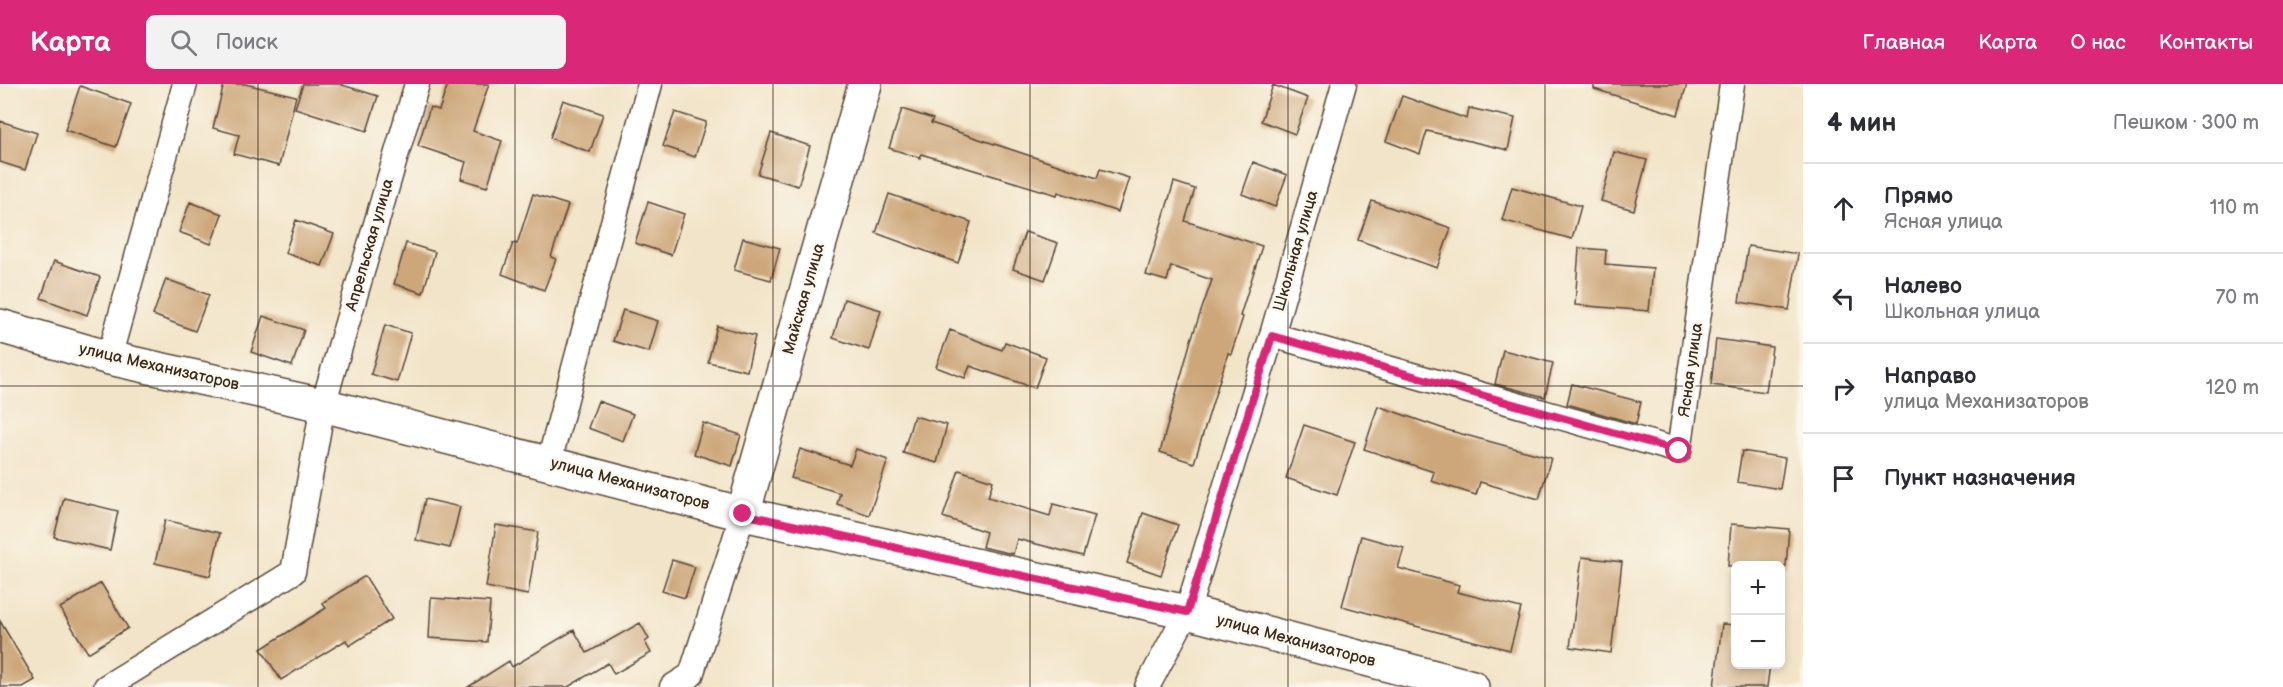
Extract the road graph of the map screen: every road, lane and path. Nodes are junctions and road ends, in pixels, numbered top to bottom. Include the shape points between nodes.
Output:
1 (185, 84) edge
2 (417, 84) edge
3 (650, 84) edge
4 (865, 84) edge
5 (1344, 84) edge
6 (1732, 84) edge
7 (0, 326) edge
8 (1272, 336) junction
9 (109, 358) junction
10 (323, 405) junction
11 (549, 462) junction
12 (743, 514) junction
13 (1187, 612) junction
14 (106, 687) edge
15 (672, 687) edge
16 (1146, 687) edge
17 (1472, 687) edge

1 - 9 street
2 - 10 street, Апрельская улица
3 - 11 street
4 - 12 street, Майская улица
5 - 8 street, Школьная улица
6 - 8 street, Ясная улица via 1679,451
7 - 9 street, улица Механизаторов
8 - 13 street, Школьная улица
9 - 10 street, улица Механизаторов
10 - 11 street, улица Механизаторов
10 - 14 street, Апрельская улица via 293,572
11 - 12 street, улица Механизаторов
12 - 13 street, улица Механизаторов
12 - 15 street via 691,675
13 - 16 street, Школьная улица
13 - 17 street, улица Механизаторов

